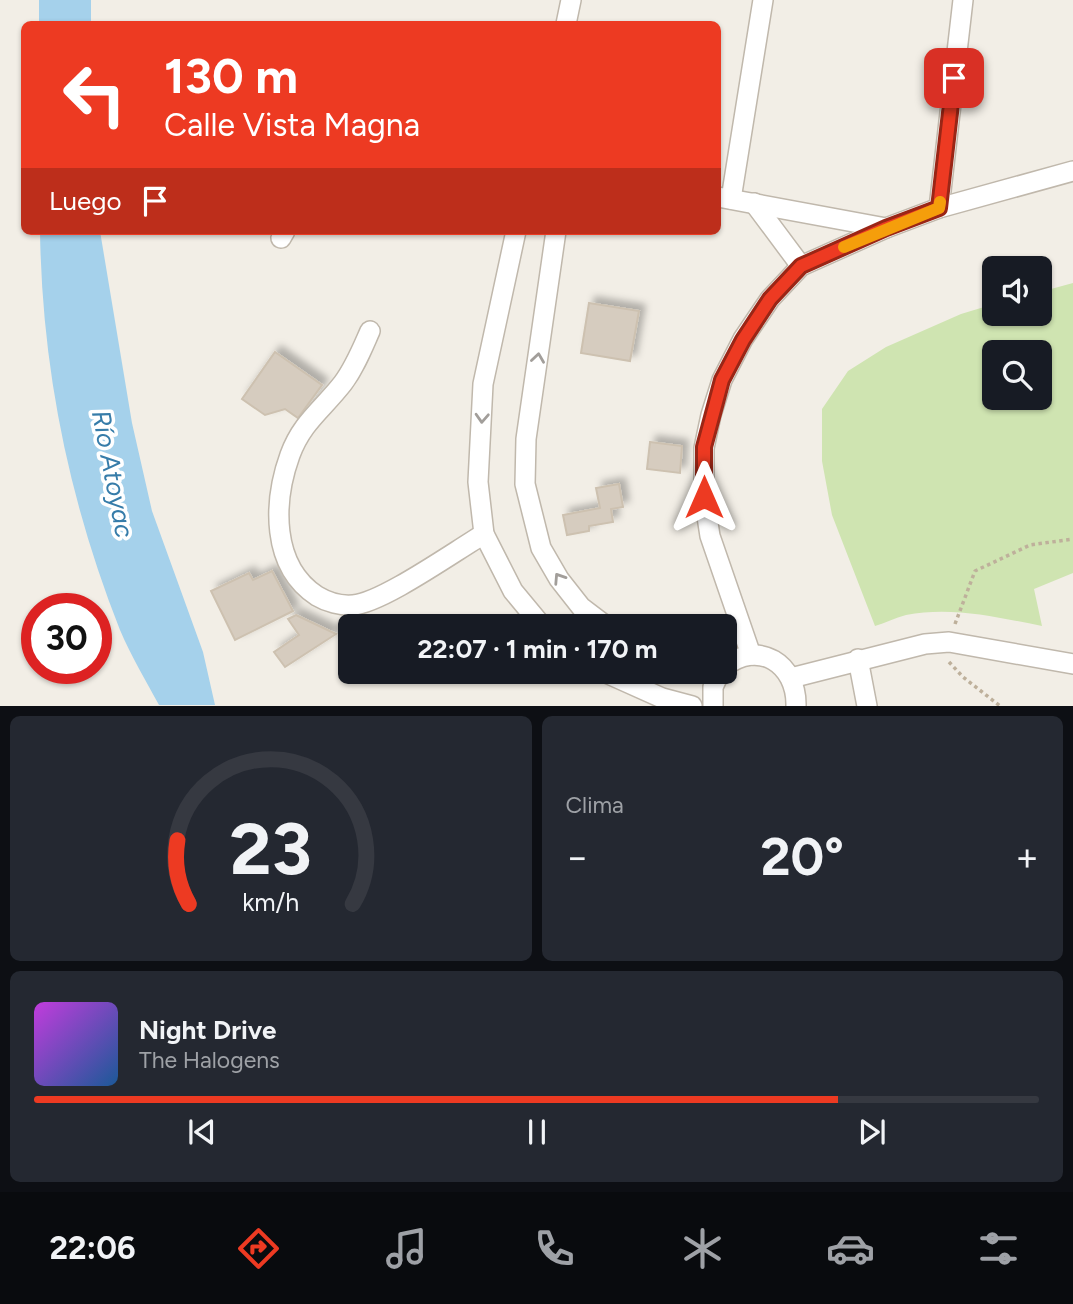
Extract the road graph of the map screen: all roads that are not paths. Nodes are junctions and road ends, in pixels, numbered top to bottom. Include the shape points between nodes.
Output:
1 (571, 0) edge
2 (763, 0) edge
3 (963, 0) edge
4 (567, 21) edge
5 (1073, 171) edge
6 (724, 198) edge
7 (754, 204) junction
8 (939, 208) junction
9 (886, 228) junction
10 (515, 235) edge
11 (555, 235) edge
12 (801, 266) junction
13 (370, 331) dead end
14 (484, 534) junction
15 (532, 614) edge
16 (590, 614) edge
17 (751, 655) junction
18 (737, 659) edge
19 (858, 659) junction
20 (1073, 664) edge
21 (791, 678) junction
22 (631, 684) edge
23 (714, 684) edge
24 (691, 705) edge
25 (713, 705) edge
26 (796, 705) edge
27 (867, 705) edge

1 - 4 street
2 - 6 street
3 - 8 street
5 - 8 street
6 - 7 street
7 - 9 street
7 - 12 street
8 - 9 street
9 - 12 street
10 -> 14 street via 483,384 478,482
16 -> 11 street via 558,579 541,548 524,484 526,439
12 - 17 street via 770,299 743,340 722,380 704,447 710,536
13 - 14 street via 342,385 303,428 290,454 279,505 284,554 293,574 326,601 352,605 374,600
14 - 15 street via 513,591
17 - 18 street
17 - 21 street via 775,661
19 - 20 street via 949,642
19 - 21 street
19 - 27 street
21 - 26 street
22 - 24 street
23 - 25 street

